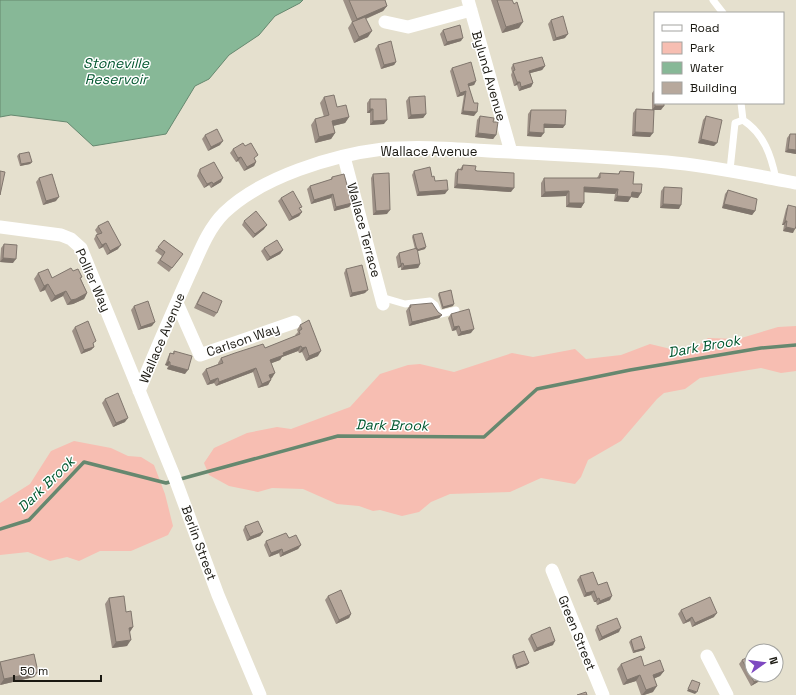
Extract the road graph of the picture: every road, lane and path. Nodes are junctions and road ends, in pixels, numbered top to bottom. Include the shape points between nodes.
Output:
1 (713, 0) edge
2 (469, 5) edge
3 (722, 12) edge
4 (385, 22) dead end
5 (741, 104) edge
6 (743, 120) junction
7 (511, 152) junction
8 (344, 157) junction
9 (730, 170) junction
10 (776, 179) junction
11 (796, 183) edge
12 (0, 227) edge
13 (382, 300) joint
14 (176, 303) junction
15 (456, 310) dead end
16 (295, 322) dead end
17 (140, 391) junction
18 (552, 570) dead end
19 (707, 656) dead end
20 (260, 695) edge
21 (603, 695) edge
22 (727, 695) edge

1 - 3 lane
2 - 4 street via 408,27
2 - 7 street, Bylund Avenue
5 - 6 lane
6 - 9 lane via 735,123
6 - 10 lane via 755,128 770,154
7 - 8 street, Wallace Avenue via 409,148
7 - 9 street, Wallace Avenue via 668,162
8 - 13 street, Wallace Terrace
8 - 14 street, Wallace Avenue via 280,178 243,199 224,214 208,236
9 - 10 street, Wallace Avenue
10 - 11 street, Wallace Avenue
12 - 17 street, Pollier Way via 61,235 78,245
13 - 15 lane via 405,304 430,301 442,314
14 - 16 street, Carlson Way via 200,355
14 - 17 street, Wallace Avenue
17 - 20 street, Berlin Street via 218,595
18 - 21 street, Green Street
19 - 22 street

